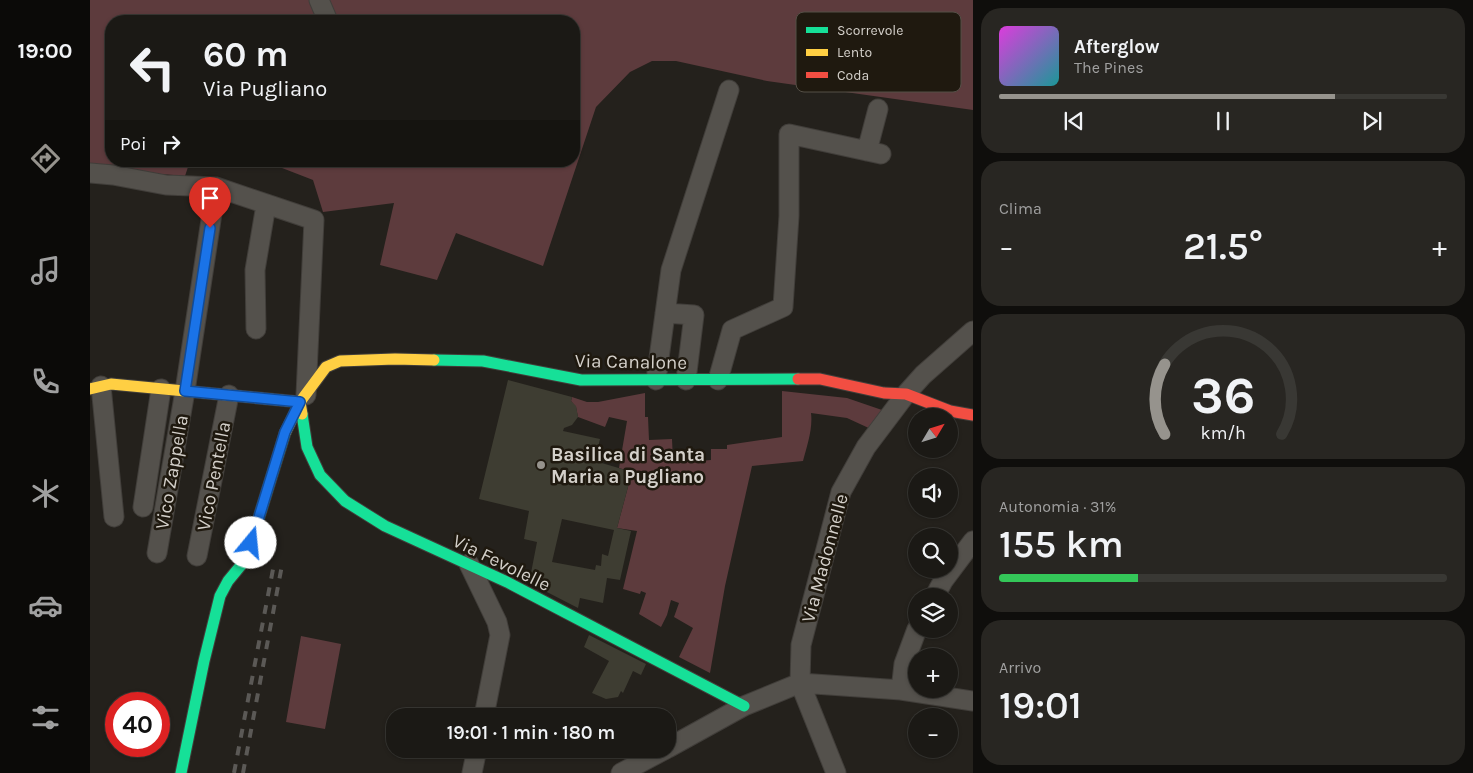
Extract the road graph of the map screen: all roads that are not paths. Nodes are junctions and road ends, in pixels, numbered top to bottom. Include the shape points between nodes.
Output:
1 (319, 0) edge
2 (325, 15) edge
3 (729, 90) dead end
4 (878, 109) dead end
5 (90, 173) edge
6 (216, 187) junction
7 (266, 204) junction
8 (666, 313) junction
9 (256, 329) dead end
10 (973, 331) edge
11 (656, 380) junction
12 (686, 380) junction
13 (718, 380) junction
14 (96, 387) edge
15 (161, 389) junction
16 (185, 391) junction
17 (906, 394) junction
18 (230, 395) junction
19 (303, 399) junction
20 (973, 415) edge
21 (143, 507) dead end
22 (114, 517) dead end
23 (973, 541) edge
24 (157, 553) dead end
25 (197, 556) dead end
26 (469, 564) junction
27 (939, 588) edge
28 (914, 638) edge
29 (800, 683) junction
30 (900, 690) junction
31 (973, 701) edge
32 (744, 706) junction
33 (486, 708) edge
34 (676, 743) edge
35 (475, 758) edge
36 (649, 758) edge
37 (181, 773) edge
38 (472, 773) edge
39 (621, 773) edge
40 (836, 773) edge

1 - 2 street
3 - 8 street via 671,270
4 - 13 street via 874,152 789,134 789,216 783,307 732,330
5 - 6 street via 166,186
6 - 7 street
6 - 16 street, Vico Zappella
7 - 9 street via 256,270
7 - 19 street via 314,220
8 - 11 street
8 - 12 street via 694,315
10 - 17 street, Via Madonnelle
11 - 12 street, Via Canalone
11 - 19 street, Via Canalone via 581,380 483,361 340,361 326,367
12 - 13 street, Via Canalone
13 - 17 street, Via Canalone via 820,379 884,393
14 - 15 street via 111,384
14 - 22 street
15 - 16 street
15 - 21 street
16 - 18 street
16 - 24 street, Vico Zappella
17 - 20 street, Via Canalone via 950,411
17 - 29 street, Via Madonnelle via 866,447 841,492 801,645
18 - 19 street
18 - 25 street, Vico Pentella
19 - 26 street, Via Fevolelle via 307,447 320,475 346,502 385,526
19 - 37 street via 285,432 251,543 242,564 220,596
23 - 27 street
26 - 32 street, Via Fevolelle
26 - 33 street via 498,622 500,635
28 - 30 street via 904,664
29 - 30 street
29 - 32 street
29 - 40 street
30 - 31 street
32 - 34 street
35 - 38 street
36 - 39 street

